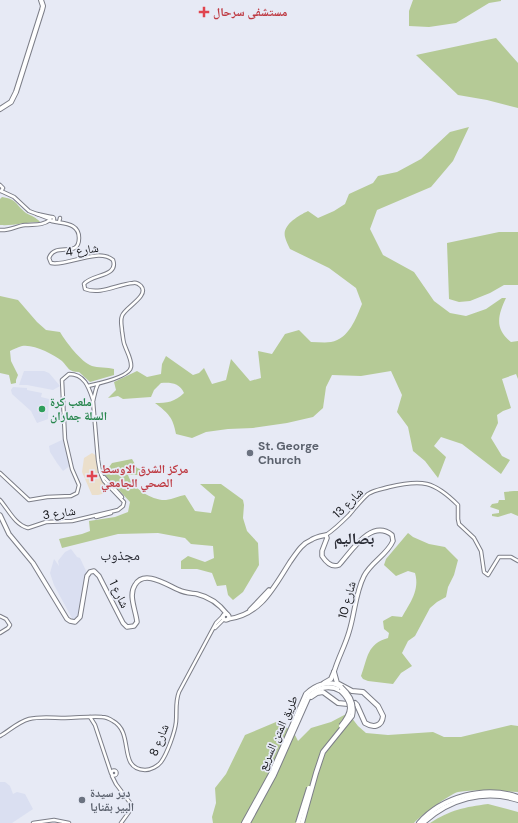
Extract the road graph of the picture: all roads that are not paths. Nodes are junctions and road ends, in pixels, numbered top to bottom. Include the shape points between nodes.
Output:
1 (41, 0) edge
2 (0, 109) edge
3 (0, 185) edge
4 (1, 192) edge
5 (51, 219) junction
6 (0, 230) edge
7 (98, 383) junction
8 (88, 386) junction
9 (93, 401) junction
10 (0, 473) edge
11 (0, 500) edge
12 (0, 516) edge
13 (326, 535) junction
14 (518, 561) edge
15 (0, 616) edge
16 (226, 616) junction
17 (0, 633) edge
18 (334, 672) junction
19 (324, 684) junction
20 (340, 687) junction
21 (306, 701) junction
22 (355, 703) dead end
23 (348, 704) dead end
24 (90, 717) junction
25 (96, 717) junction
26 (95, 725) junction
27 (0, 736) edge
28 (518, 796) edge
29 (518, 800) edge
30 (33, 823) edge
31 (69, 823) edge
32 (121, 823) edge
33 (244, 823) edge
34 (248, 823) edge
35 (298, 823) edge
36 (302, 823) edge
37 (419, 823) edge
38 (423, 823) edge

1 - 2 highway via 42,10 16,92 11,102
3 - 4 street via 3,188
4 - 5 street via 14,197 36,214
5 - 6 street via 41,225
5 - 7 street, شارع 4 via 73,226 79,235 78,246 53,252 49,256 51,263 84,257 106,256 113,260 113,269 87,280 84,284 85,289 103,290 134,283 143,288 141,296 121,318 124,344 131,363 130,370 125,375
7 - 8 street
7 - 9 street
8 - 9 street
8 - 10 street via 76,375 69,374 62,381 65,439 72,470 79,485 77,493 71,496 47,496 29,500
9 - 11 street, شارع 3 via 100,472 124,500 125,506 114,512 72,521 46,522 26,528
12 - 16 main road, شارع 1 via 9,534 33,563 70,621 75,622 80,618 87,576 92,571 99,576 122,623 127,627 136,623 132,591 137,582 150,578 184,592 208,598 218,604
13 - 14 street, شارع 13 via 339,526 373,491 404,484 430,484 458,505 459,524 472,535 481,551 486,574 489,574 499,557 511,557
13 - 16 main road via 311,540 300,548 276,584 250,610
13 - 18 main road, شارع 10 via 322,556 330,565 336,567 370,533 387,531 392,535 393,541 364,576 355,601 350,631
15 - 17 street via 10,625
16 - 25 street, شارع 8 via 217,622 179,692 174,730 161,762 154,768 146,770 134,766 128,756 126,739 121,727 108,718
18 - 19 highway via 331,679
18 - 20 highway
19 - 20 highway
19 - 33 highway, طريق المتن السريع via 315,686 306,694 271,774
20 - 21 highway, طريق المتن السريع via 321,688 313,692
20 - 22 highway via 363,692 378,706 383,716 380,724 374,726 364,723
20 - 35 highway, bridge via 347,698 350,712 320,751
20 - 36 highway, bridge via 351,700 354,710 323,752
21 - 23 highway via 323,692 338,702
21 - 34 highway, طريق المتن السريع via 274,775
24 - 25 street, شارع 8
24 - 26 street
24 - 27 street, شارع 8 via 29,719
25 - 26 street
26 - 32 street via 114,780 131,804
28 - 37 highway via 486,792 465,796 440,806
29 - 38 highway via 489,795 464,799 440,810
30 - 31 street via 54,820

